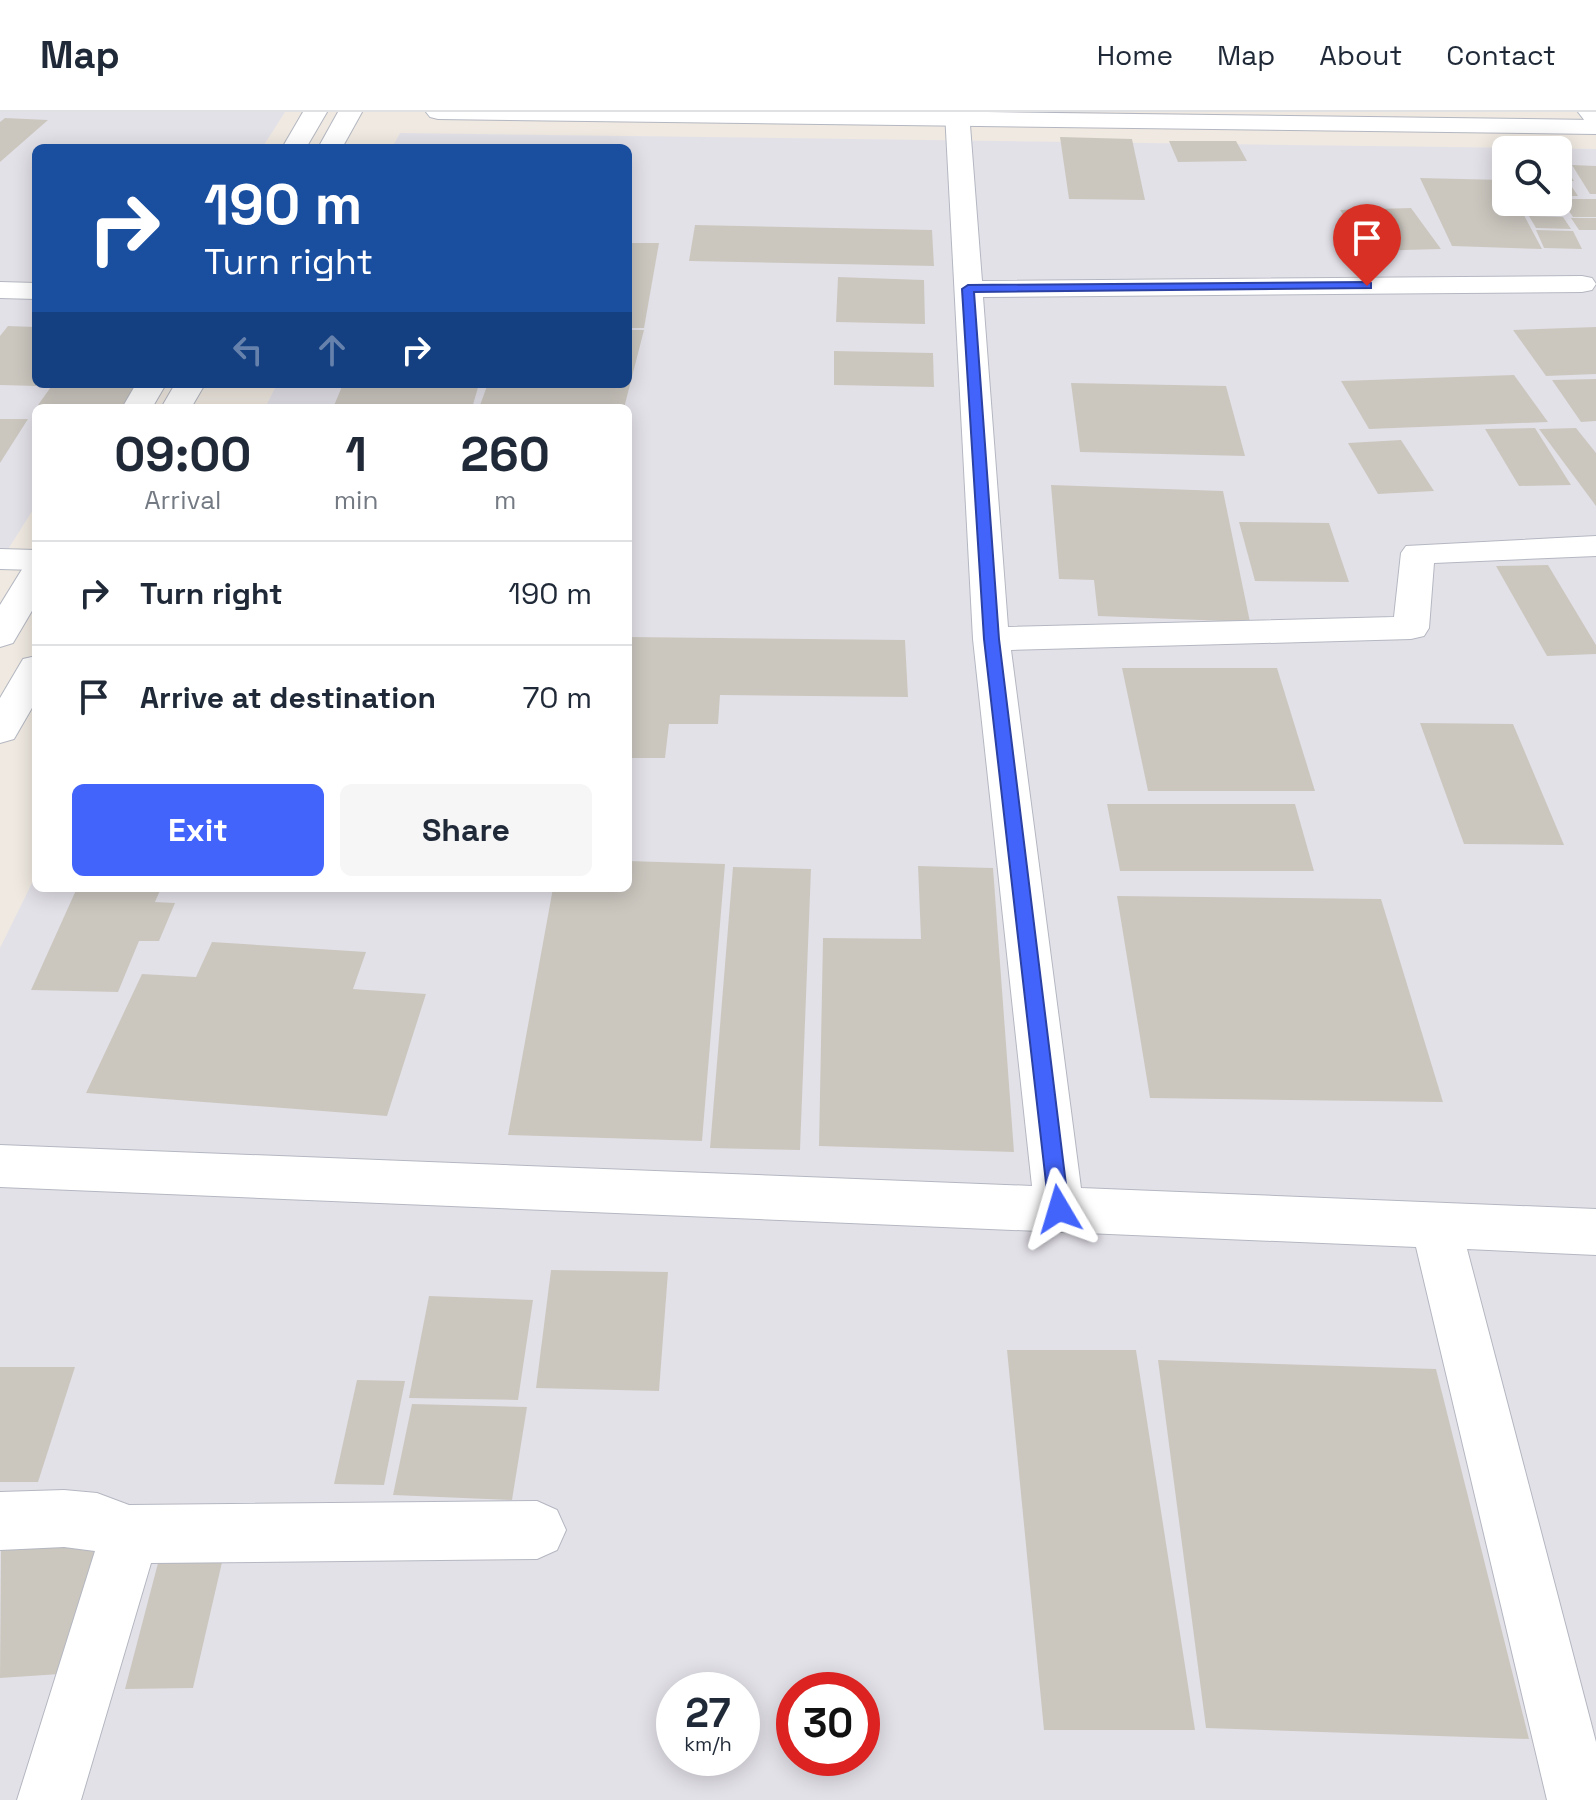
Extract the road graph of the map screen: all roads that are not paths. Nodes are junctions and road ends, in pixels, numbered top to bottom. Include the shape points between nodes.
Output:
1 (315, 112) edge
2 (327, 112) edge
3 (350, 112) edge
4 (438, 112) edge
5 (1590, 112) edge
6 (957, 115) edge
7 (1596, 120) edge
8 (1596, 127) edge
9 (296, 144) edge
10 (332, 144) edge
11 (1582, 284) dead end
12 (968, 289) junction
13 (0, 290) edge
14 (32, 291) edge
15 (1596, 546) edge
16 (0, 559) edge
17 (32, 560) edge
18 (32, 581) edge
19 (0, 635) edge
20 (991, 639) junction
21 (32, 675) edge
22 (0, 730) edge
23 (0, 1166) edge
24 (1059, 1209) junction
25 (1436, 1226) junction
26 (1596, 1232) edge
27 (0, 1521) edge
28 (537, 1530) dead end
29 (125, 1534) junction
30 (49, 1800) edge
31 (1579, 1800) edge

1 - 2 street
1 - 9 street
3 - 10 street
4 - 6 street
5 - 7 street
6 - 8 street
6 - 12 street
11 - 12 street
12 - 20 street
13 - 14 street
15 - 20 street via 1418,553 1411,628
16 - 17 street
18 - 19 street
20 - 24 street
21 - 22 street
23 - 24 street
24 - 25 street
25 - 26 street
25 - 31 street
27 - 29 street via 110,1523
28 - 29 street
29 - 30 street via 124,1554

